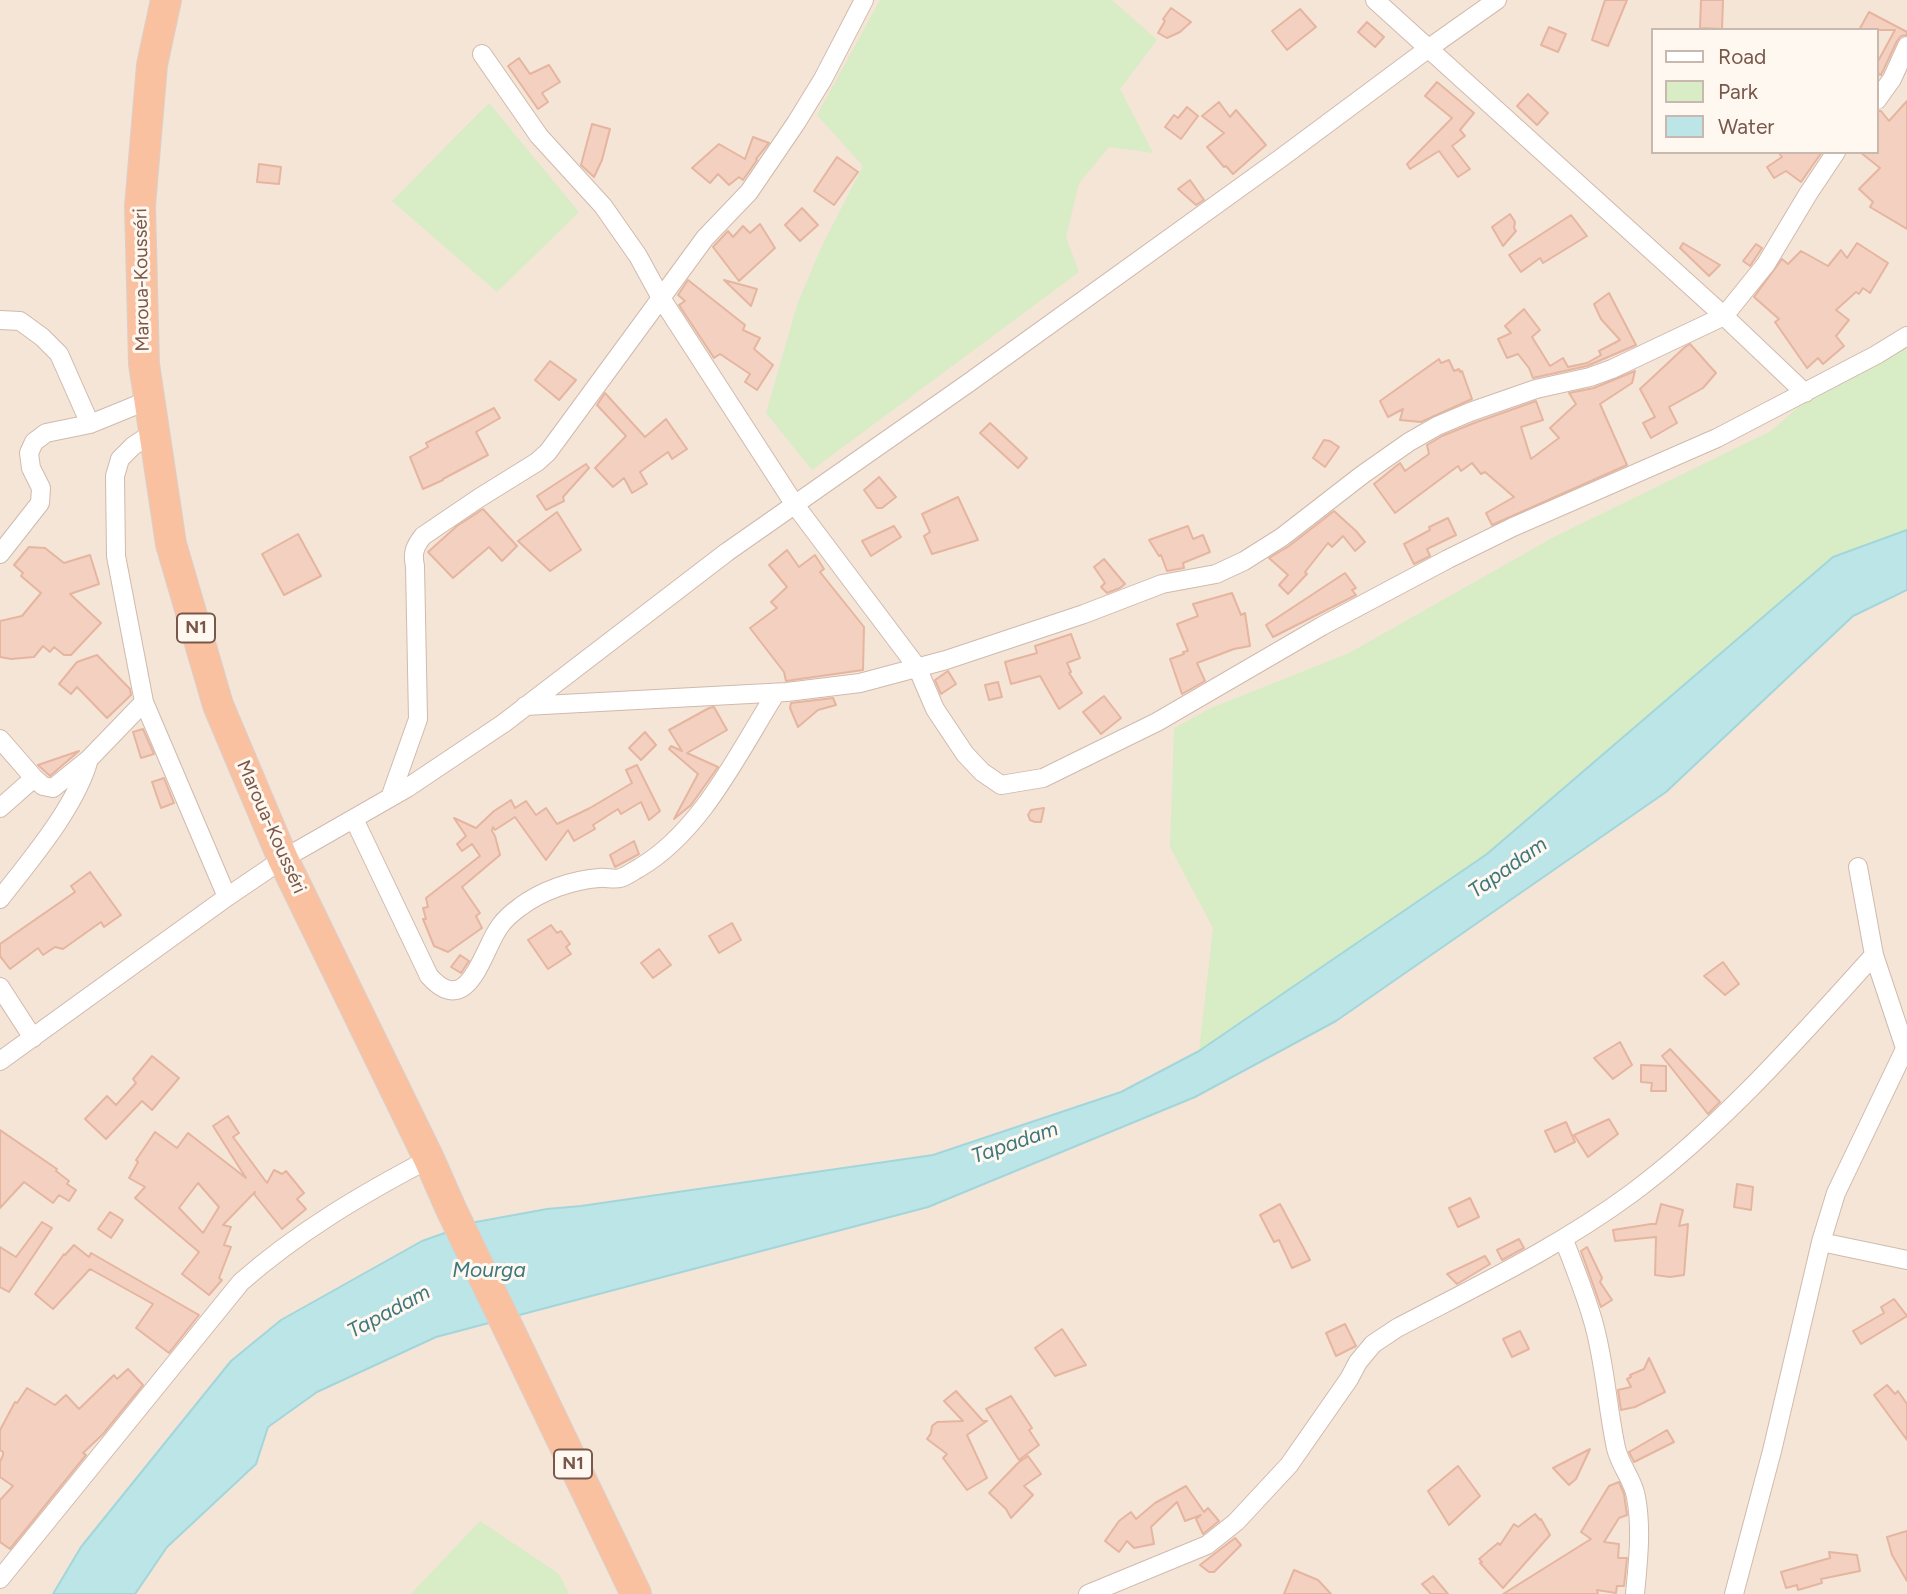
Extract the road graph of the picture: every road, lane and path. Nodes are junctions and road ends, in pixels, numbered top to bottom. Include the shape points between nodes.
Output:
1 (166, 0) edge
2 (864, 0) edge
3 (1375, 0) edge
4 (1497, 0) edge
5 (1907, 46) edge
6 (1429, 48) junction
7 (482, 54) dead end
8 (1879, 97) edge
9 (1835, 154) edge
10 (661, 298) junction
11 (1724, 316) junction
12 (0, 320) edge
13 (1907, 336) edge
14 (1805, 393) junction
15 (149, 400) junction
16 (90, 424) junction
17 (154, 432) junction
18 (796, 505) junction
19 (0, 554) edge
20 (917, 667) junction
21 (776, 693) junction
22 (144, 702) junction
23 (525, 706) junction
24 (0, 739) edge
25 (89, 759) junction
26 (34, 778) junction
27 (390, 799) junction
28 (0, 808) edge
29 (354, 819) junction
30 (283, 859) junction
31 (1858, 867) dead end
32 (227, 897) junction
33 (0, 899) edge
34 (1874, 955) junction
35 (0, 987) edge
36 (33, 1038) junction
37 (1906, 1052) edge
38 (0, 1061) edge
39 (429, 1159) junction
40 (1564, 1240) junction
41 (1821, 1242) junction
42 (1907, 1260) edge
43 (0, 1579) edge
44 (636, 1594) edge
45 (1088, 1594) edge
46 (1635, 1594) edge
47 (1734, 1594) edge

1 - 15 highway, Maroua-Kousséri / N1 via 152,65 140,206
2 - 10 street via 823,79 749,192 705,238
3 - 6 street
4 - 6 street
5 - 8 street
6 - 11 street
6 - 18 street
7 - 10 street via 539,136 603,206
9 - 11 street via 1766,264
10 - 18 street
10 - 27 street via 548,452 416,544 418,719
11 - 14 street
11 - 20 street via 1612,369 1536,389 1437,426 1362,475 1282,537 1216,574 1162,584
12 - 16 street via 20,321 59,354
13 - 14 street
14 - 20 street via 1717,438 1448,559 1157,722 1043,778 1001,785 982,772 935,709
15 - 16 street
15 - 17 highway, Maroua-Kousséri / N1
16 - 19 street via 46,433 34,442 29,453 41,488 40,503
17 - 22 street via 120,459 115,477 116,556
17 - 30 highway, Maroua-Kousséri / N1 via 171,544 218,705
18 - 20 street
18 - 23 street
20 - 21 street via 860,683
21 - 23 street
21 - 29 street via 690,826 653,860 621,878 563,884 520,907 500,926 468,984 458,989 438,986 429,976
22 - 25 street
22 - 32 street
23 - 27 street
24 - 26 street
25 - 26 street via 53,788
25 - 33 street via 52,831
26 - 28 street
27 - 29 street
29 - 30 street
30 - 32 street
30 - 39 highway, Maroua-Kousséri / N1
31 - 34 street
32 - 36 street
34 - 37 street
34 - 40 street via 1799,1038 1678,1157
35 - 36 street
36 - 38 street
37 - 41 street via 1836,1193
39 - 43 street via 309,1229 241,1282
39 - 44 highway, Maroua-Kousséri / N1
40 - 45 street via 1373,1344 1289,1465 1236,1522 1207,1545
40 - 46 street via 1593,1321 1616,1450 1636,1496
41 - 42 street
41 - 47 street

